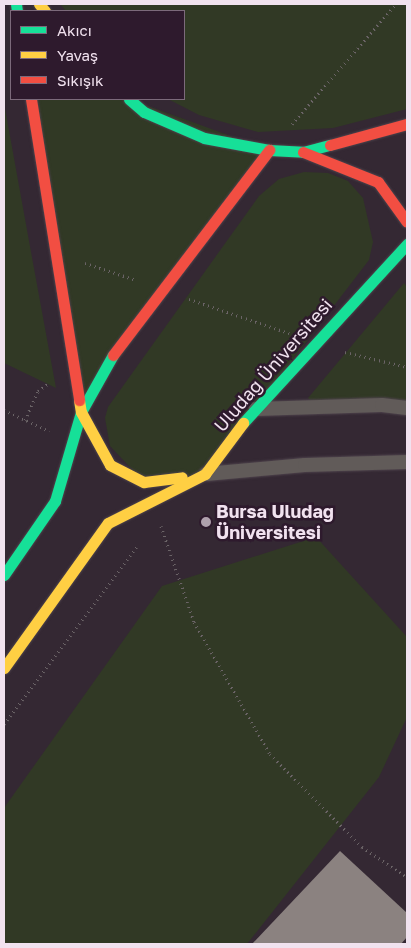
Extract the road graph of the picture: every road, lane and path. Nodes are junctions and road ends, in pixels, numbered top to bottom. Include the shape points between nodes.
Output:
1 (396, 4) edge
2 (31, 100) edge
3 (130, 100) edge
4 (407, 124) edge
5 (269, 150) junction
6 (303, 152) junction
7 (407, 222) edge
8 (407, 244) edge
9 (55, 252) junction
10 (163, 290) junction
11 (317, 342) junction
12 (73, 364) junction
13 (407, 367) edge
14 (407, 408) edge
15 (254, 409) junction
16 (4, 410) edge
17 (80, 412) junction
18 (25, 420) junction
19 (72, 440) junction
20 (407, 462) edge
21 (205, 474) junction
22 (153, 499) junction
23 (138, 544) dead end
24 (4, 576) edge
25 (4, 668) edge
26 (4, 724) edge
27 (407, 877) edge

1 - 5 path
2 - 9 street
3 - 5 street via 144,112 204,138
4 - 6 street
5 - 6 street
5 - 10 street
6 - 7 street via 378,182
8 - 11 street, Uludağ Üniversitesi
9 - 10 path
9 - 12 street
10 - 11 path
10 - 17 street via 104,367
11 - 13 path
11 - 15 street, Uludağ Üniversitesi
12 - 17 street
12 - 18 path via 38,391
14 - 15 lane via 382,405
15 - 21 street, Uludağ Üniversitesi
16 - 18 path
17 - 19 street
17 - 21 street via 110,465 144,482
18 - 19 path
19 - 24 street via 55,501
20 - 21 lane via 305,465
21 - 22 street
22 - 25 street via 108,523
22 - 27 path via 166,548 194,622 270,754 362,847
23 - 26 path

